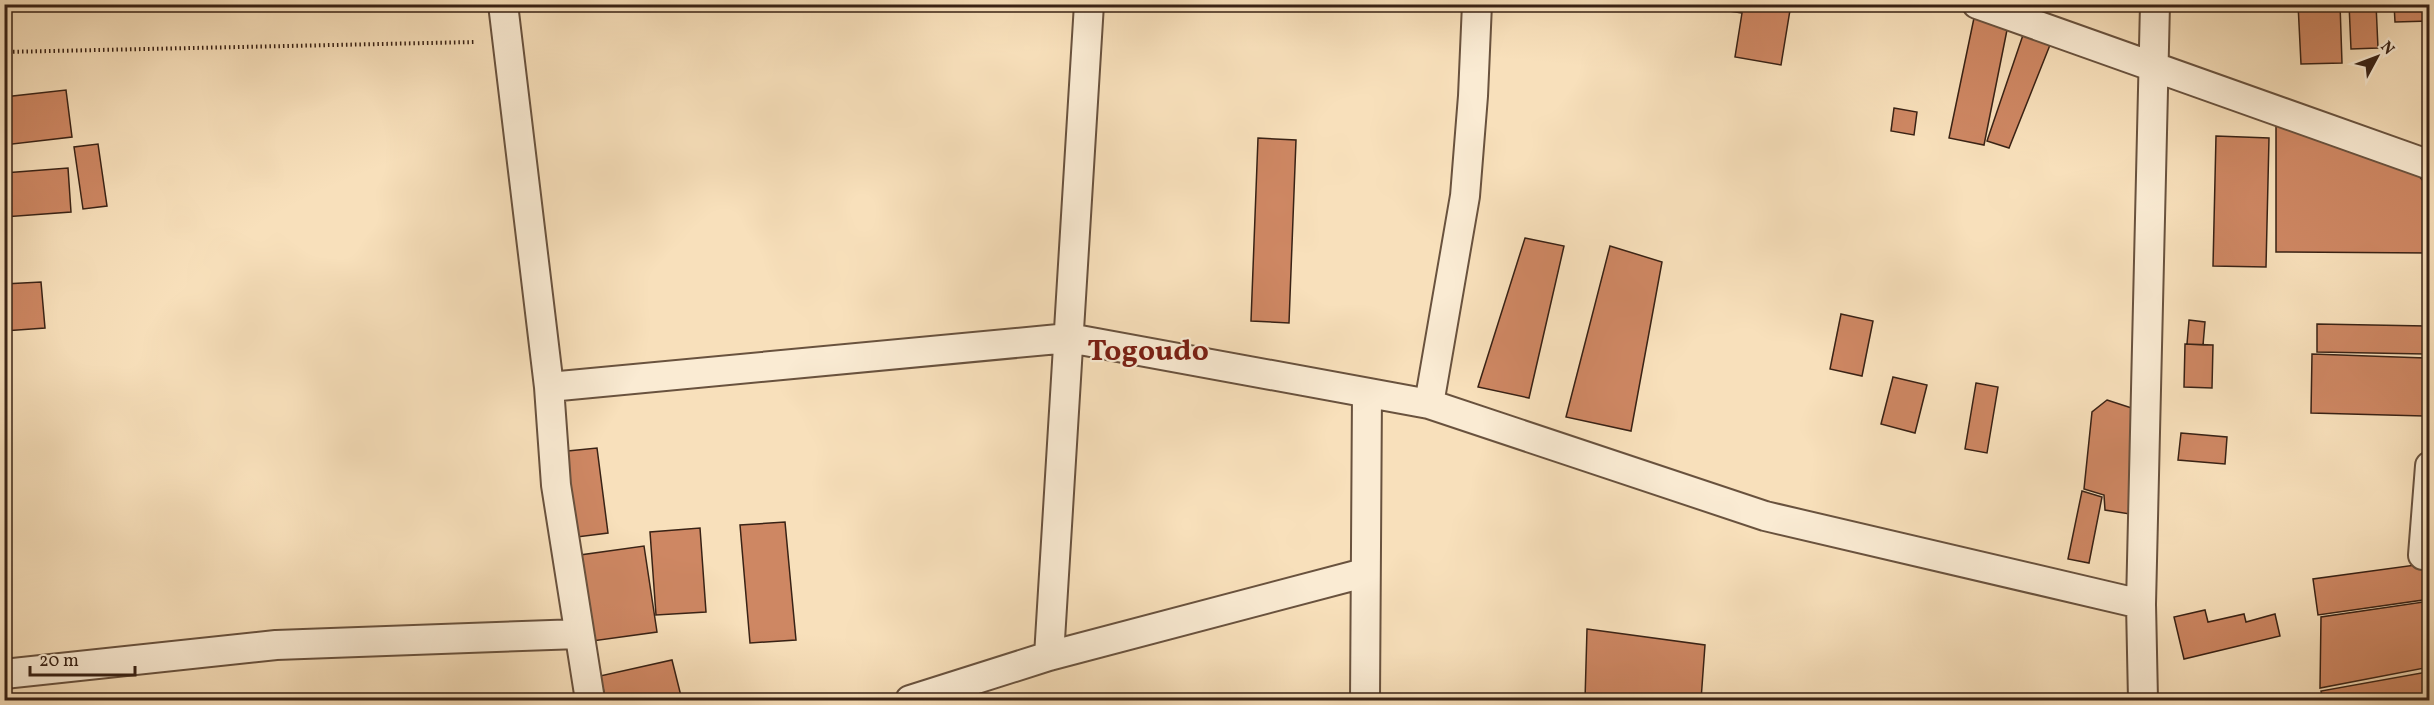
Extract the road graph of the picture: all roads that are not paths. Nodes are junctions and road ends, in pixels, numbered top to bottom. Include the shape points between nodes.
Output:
1 (503, 4) edge
2 (1089, 4) edge
3 (1477, 4) edge
4 (1977, 4) edge
5 (2154, 4) edge
6 (2153, 68) junction
7 (2430, 165) edge
8 (1069, 339) junction
9 (549, 387) junction
10 (1367, 393) junction
11 (1429, 404) junction
12 (2430, 466) edge
13 (2423, 555) dead end
14 (1364, 573) junction
15 (2141, 604) junction
16 (579, 634) junction
17 (1048, 656) junction
18 (4, 674) edge
19 (590, 700) edge
20 (910, 700) edge
21 (1365, 700) edge
22 (2143, 700) edge

1 - 9 street
2 - 8 street
3 - 11 street via 1465,196
4 - 6 street
5 - 6 street
6 - 7 street
6 - 15 street
8 - 9 street
8 - 10 street
8 - 17 street
9 - 16 street via 556,485
10 - 11 street
10 - 14 street
11 - 15 street via 1765,516
12 - 13 street
14 - 17 street
14 - 21 street
15 - 22 street
16 - 18 street via 276,645
16 - 19 street
17 - 20 street

